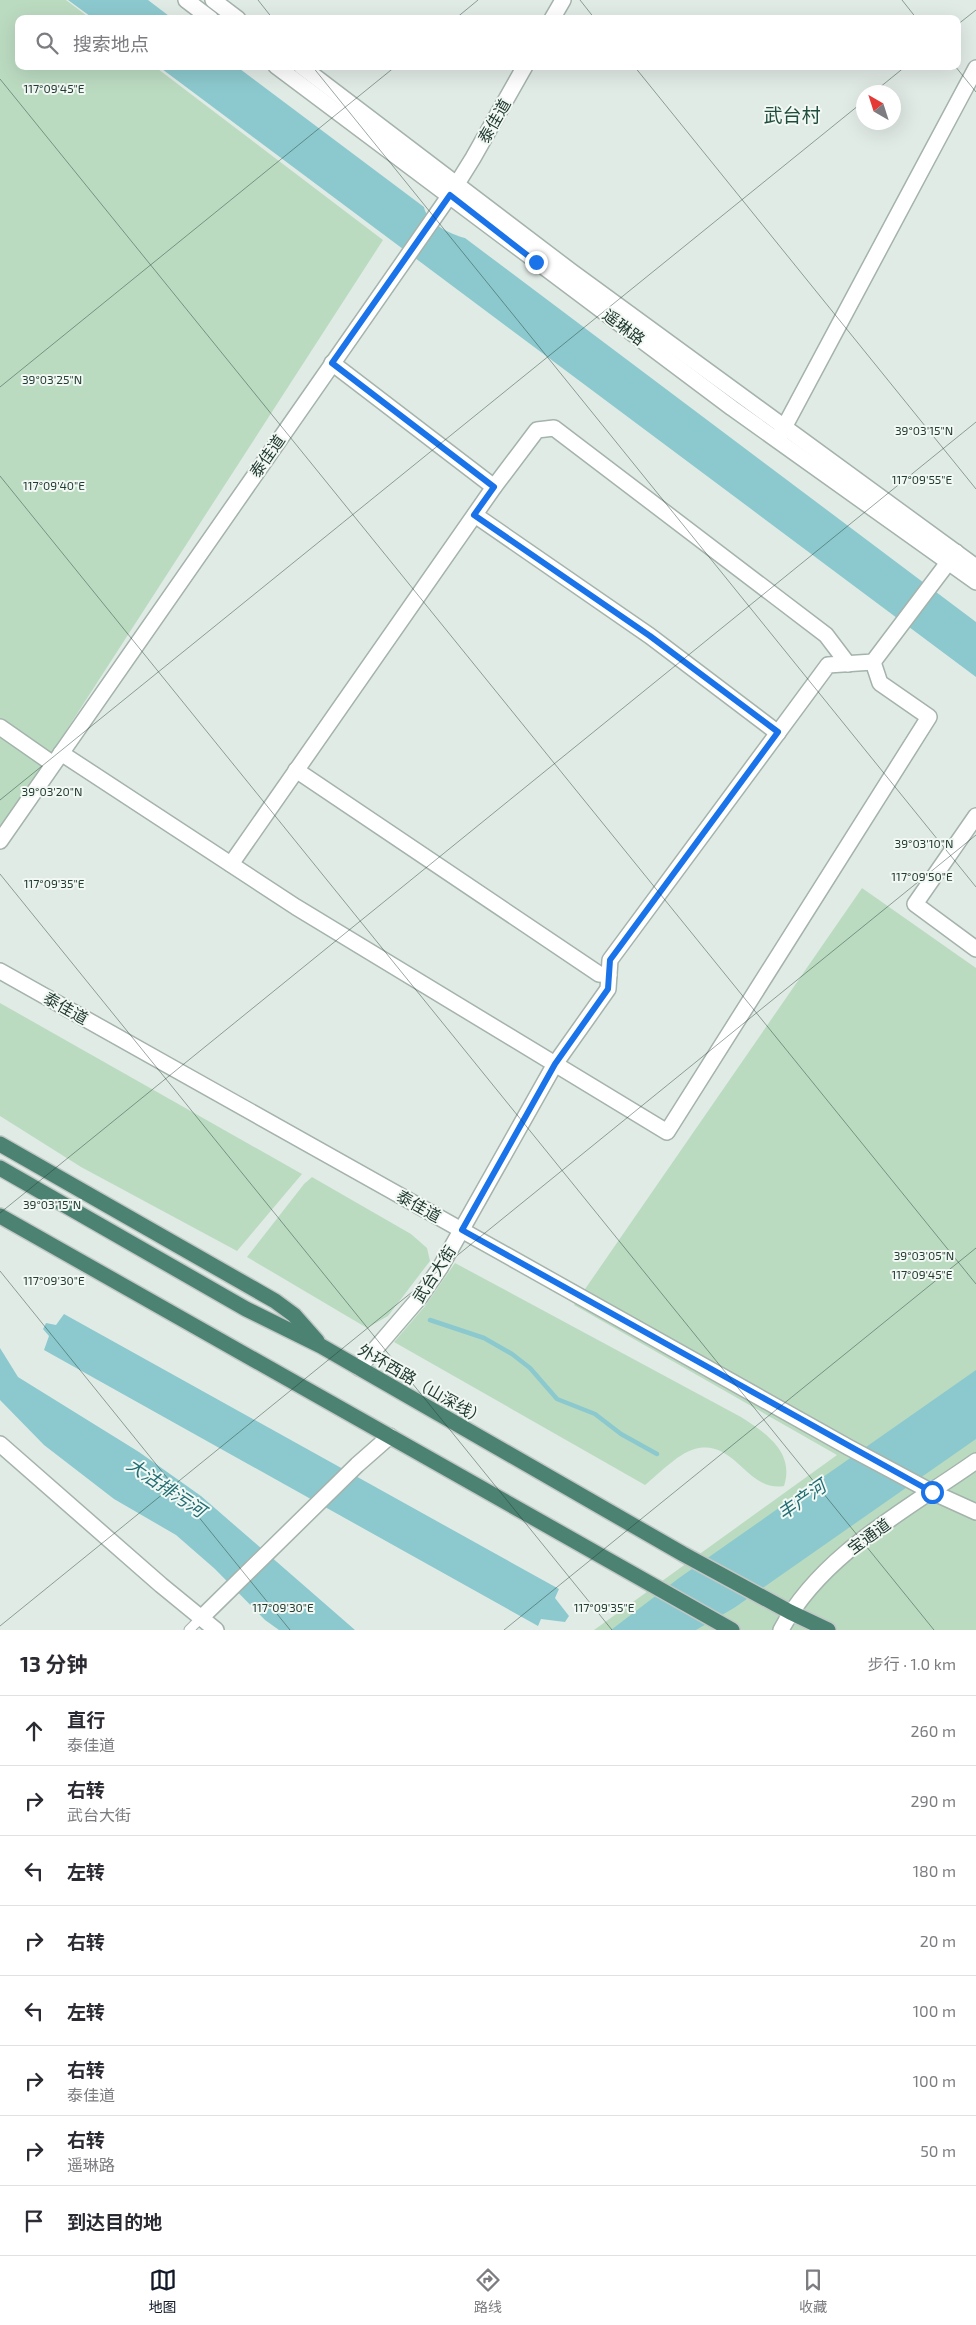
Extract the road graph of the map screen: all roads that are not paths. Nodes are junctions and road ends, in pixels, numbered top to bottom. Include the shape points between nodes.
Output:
1 (186, 0) edge
2 (213, 0) edge
3 (563, 0) edge
4 (207, 15) edge
5 (233, 15) edge
6 (554, 15) edge
7 (976, 68) edge
8 (281, 70) edge
9 (306, 70) edge
10 (523, 70) edge
11 (449, 195) junction
12 (332, 363) junction
13 (781, 434) junction
14 (494, 487) junction
15 (474, 515) junction
16 (952, 557) junction
17 (976, 567) edge
18 (976, 582) edge
19 (873, 662) junction
20 (848, 664) junction
21 (0, 727) edge
22 (778, 732) junction
23 (57, 759) junction
24 (296, 770) junction
25 (976, 816) edge
26 (0, 841) edge
27 (231, 864) junction
28 (976, 949) edge
29 (0, 971) edge
30 (609, 975) junction
31 (555, 1064) junction
32 (0, 1144) edge
33 (0, 1168) edge
34 (0, 1216) edge
35 (462, 1230) junction
36 (321, 1346) junction
37 (359, 1368) junction
38 (390, 1436) junction
39 (0, 1444) edge
40 (976, 1461) edge
41 (932, 1492) junction
42 (976, 1512) edge
43 (790, 1612) junction
44 (201, 1618) junction
45 (727, 1627) edge
46 (189, 1630) edge
47 (216, 1630) edge
48 (781, 1630) edge
49 (828, 1630) edge

1 - 4 street
2 - 5 street
3 - 6 street
7 - 13 street
8 - 11 street, 遥琳路
9 - 11 street, 遥琳路
10 - 11 street, 泰佳道
11 - 12 street, 泰佳道
11 - 13 street, 遥琳路 via 552,274
12 - 14 street
12 - 23 street, 泰佳道
13 - 16 street, 遥琳路
14 - 15 street
14 - 20 street via 537,430 554,428 826,635
15 - 22 street via 650,636
15 - 24 street
16 - 17 street, 遥琳路
16 - 18 street, 遥琳路
16 - 19 street
19 - 20 street, 武台大街
19 - 31 street via 880,683 929,717 667,1132
20 - 22 street, 武台大街 via 828,665
21 - 23 street
22 - 30 street, 武台大街 via 610,960
23 - 26 street, 泰佳道
23 - 27 street
24 - 27 street
24 - 30 street via 583,963 600,974
25 - 28 street via 915,904
27 - 31 street
29 - 35 street, 泰佳道
30 - 31 street, 武台大街 via 608,989
31 - 35 street, 武台大街
32 - 36 highway via 275,1301 294,1315
33 - 36 highway, 外环西路（山深线） via 246,1309
34 - 38 highway
35 - 37 street, 武台大街 via 420,1297
35 - 41 street, 泰佳道
36 - 37 highway, 外环西路（山深线）
37 - 43 highway, 外环西路（山深线）
38 - 44 street
38 - 45 highway
39 - 44 street
40 - 41 street, 宝通道
41 - 42 street, 泰佳道
41 - 43 street, 宝通道 via 835,1562
43 - 48 street, 宝通道
43 - 49 highway, 外环西路（山深线）
44 - 46 lane
44 - 47 street

